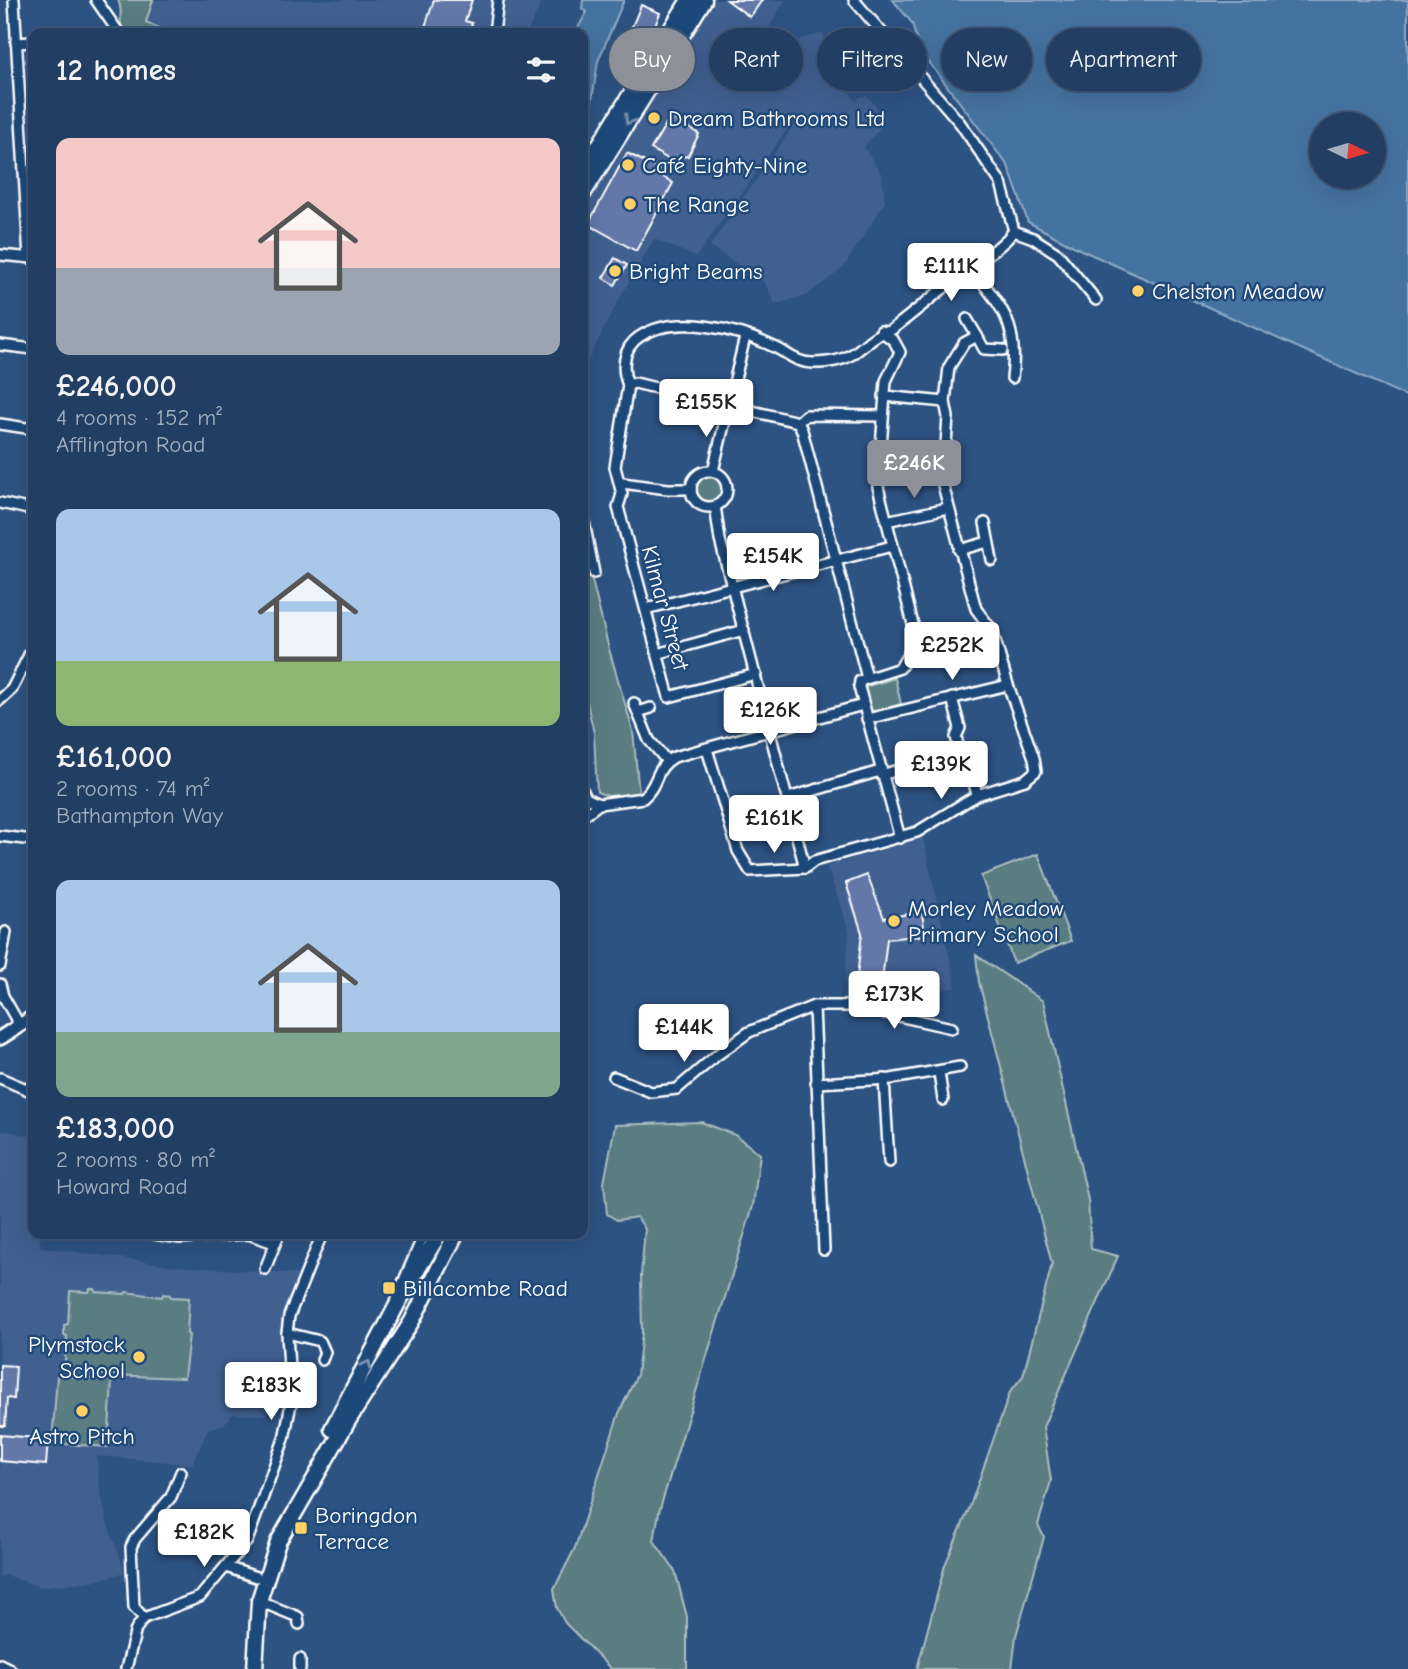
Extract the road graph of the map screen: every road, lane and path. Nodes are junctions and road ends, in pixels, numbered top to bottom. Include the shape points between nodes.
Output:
1 (14, 0) edge
2 (96, 0) edge
3 (498, 0) edge
4 (704, 0) edge
5 (854, 0) edge
6 (689, 1) edge
7 (116, 28) edge
8 (495, 28) edge
9 (28, 42) edge
10 (16, 43) junction
11 (614, 143) junction
12 (598, 145) junction
13 (588, 162) edge
14 (588, 186) edge
15 (28, 215) edge
16 (1014, 231) junction
17 (0, 256) edge
18 (28, 258) edge
19 (970, 267) junction
20 (1096, 300) dead end
21 (967, 319) dead end
22 (881, 331) junction
23 (977, 336) junction
24 (745, 337) junction
25 (0, 345) edge
26 (28, 348) edge
27 (1003, 350) dead end
28 (1012, 378) dead end
29 (628, 385) junction
30 (884, 396) junction
31 (945, 402) junction
32 (730, 405) junction
33 (883, 416) junction
34 (797, 422) junction
35 (0, 424) edge
36 (28, 428) edge
37 (713, 471) junction
38 (622, 483) junction
39 (691, 489) junction
40 (0, 503) edge
41 (715, 506) junction
42 (948, 508) junction
43 (28, 509) edge
44 (886, 521) junction
45 (985, 523) dead end
46 (588, 542) edge
47 (988, 542) junction
48 (892, 546) junction
49 (959, 550) junction
50 (992, 560) dead end
51 (837, 561) junction
52 (594, 573) dead end
53 (732, 586) junction
54 (646, 609) junction
55 (744, 630) junction
56 (915, 633) junction
57 (996, 647) junction
58 (657, 654) junction
59 (28, 656) edge
60 (756, 674) junction
61 (867, 678) junction
62 (1007, 684) junction
63 (952, 698) junction
64 (0, 700) edge
65 (863, 705) junction
66 (651, 708) dead end
67 (867, 719) junction
68 (772, 734) junction
69 (707, 749) junction
70 (667, 761) junction
71 (920, 764) dead end
72 (880, 773) junction
73 (977, 795) junction
74 (588, 798) edge
75 (788, 798) junction
76 (599, 804) junction
77 (588, 812) edge
78 (0, 836) edge
79 (900, 838) junction
80 (28, 839) edge
81 (805, 868) junction
82 (6, 932) dead end
83 (0, 966) edge
84 (0, 984) edge
85 (814, 1006) junction
86 (28, 1020) edge
87 (20, 1026) junction
88 (951, 1028) dead end
89 (0, 1038) edge
90 (960, 1067) dead end
91 (939, 1072) junction
92 (614, 1077) dead end
93 (0, 1078) edge
94 (816, 1079) junction
95 (884, 1079) junction
96 (28, 1090) edge
97 (943, 1100) dead end
98 (889, 1162) dead end
99 (262, 1239) edge
100 (276, 1239) edge
101 (320, 1239) edge
102 (422, 1239) edge
103 (435, 1239) edge
104 (454, 1239) edge
105 (274, 1243) junction
106 (449, 1248) junction
107 (824, 1250) dead end
108 (265, 1269) dead end
109 (408, 1278) junction
110 (425, 1298) junction
111 (387, 1326) junction
112 (287, 1333) junction
113 (322, 1360) dead end
114 (181, 1472) dead end
115 (226, 1567) junction
116 (256, 1577) junction
117 (259, 1601) junction
118 (144, 1618) junction
119 (299, 1624) dead end
120 (0, 1664) edge
121 (10, 1669) edge
122 (127, 1669) edge
123 (246, 1669) edge
124 (254, 1669) edge

1 - 10 street
2 - 7 street
3 - 8 street
4 -> 11 main road
5 - 16 street via 960,123 1001,183
6 - 12 main road
9 - 10 street
10 - 15 street
11 - 12 main road
11 - 14 main road
12 - 13 main road
16 - 19 street, Kilmar Street via 1005,243
16 - 20 street via 1058,254
17 - 18 street
19 - 22 street, Kilmar Street via 890,331
19 - 28 street via 1008,317 1014,340
21 - 23 street
22 - 24 street, Kilmar Street via 852,355 813,363 799,362
22 - 30 street via 900,352
23 - 27 street via 984,349
23 - 31 street via 964,343 949,367
24 - 29 street, Kilmar Street via 692,324 646,333 635,340 624,359
24 - 32 street
25 - 26 street
29 - 32 street
29 - 38 street, Kilmar Street via 615,467
30 - 31 street
30 - 33 street
31 - 42 street via 943,485
32 - 34 street
32 - 37 street
33 - 34 street via 806,415
33 - 44 street via 878,487
34 - 51 street
35 - 36 street
37 - 39 street via 699,474
37 - 41 street via 723,477 727,488 724,499
38 - 39 street
38 - 54 street, Kilmar Street via 618,507
39 - 41 street via 700,505
40 - 43 street
41 - 53 street
42 - 44 street
42 - 49 street
44 - 48 street
45 - 47 street
46 - 52 street
47 - 49 street
47 - 50 street
48 - 51 street
48 - 56 street
49 - 57 street via 976,609 992,630
51 - 53 street
51 - 61 street
53 - 54 street
53 - 55 street
54 - 58 street, Kilmar Street
55 - 58 street
55 - 60 street
56 - 57 street
56 - 61 street via 916,640 897,670
57 - 62 street
58 - 60 street, Kilmar Street via 669,697
59 - 64 street via 12,689
60 - 68 street
61 - 65 street via 859,687
62 - 63 street
62 - 73 street via 1036,771 1025,780
63 - 67 street
63 - 73 street via 960,728 956,737 960,752 968,758
65 - 67 street
65 - 68 street
66 - 70 street via 636,708 649,740
67 - 72 street
68 - 69 street
68 - 75 street
69 - 70 street
69 - 81 street via 738,851 750,871
70 - 76 street via 643,798
71 - 72 street
72 - 75 street
72 - 79 street
73 - 79 street
74 - 76 street
75 - 81 street
76 - 77 street
78 - 80 street
79 - 81 street via 814,861
82 - 83 street
84 - 87 street
85 - 88 street via 854,1006
85 - 92 street via 748,1032 677,1089 651,1092
85 - 94 street
86 - 87 street
87 - 89 street
90 - 91 street
91 - 95 street
91 - 97 street
93 - 96 street
94 - 95 street
94 - 107 street
95 - 98 street
99 - 105 street
100 - 105 street
101 - 112 street via 289,1316
102 - 109 street
103 - 109 main road
104 - 106 main road
105 - 108 street
106 - 109 main road via 425,1286 416,1286
106 - 110 main road
109 - 111 main road
110 - 111 main road via 416,1294 407,1298
110 - 117 main road via 294,1512 270,1561
116 -> 111 main road via 272,1536
112 - 113 street via 320,1341 325,1352
112 - 115 street via 291,1404 284,1439 247,1541
114 - 118 street via 176,1490 131,1547 134,1607
115 - 116 street
115 - 118 street via 200,1597
116 - 123 main road
117 - 119 street via 298,1617
117 - 124 main road
118 - 122 street via 136,1629
120 - 121 street

